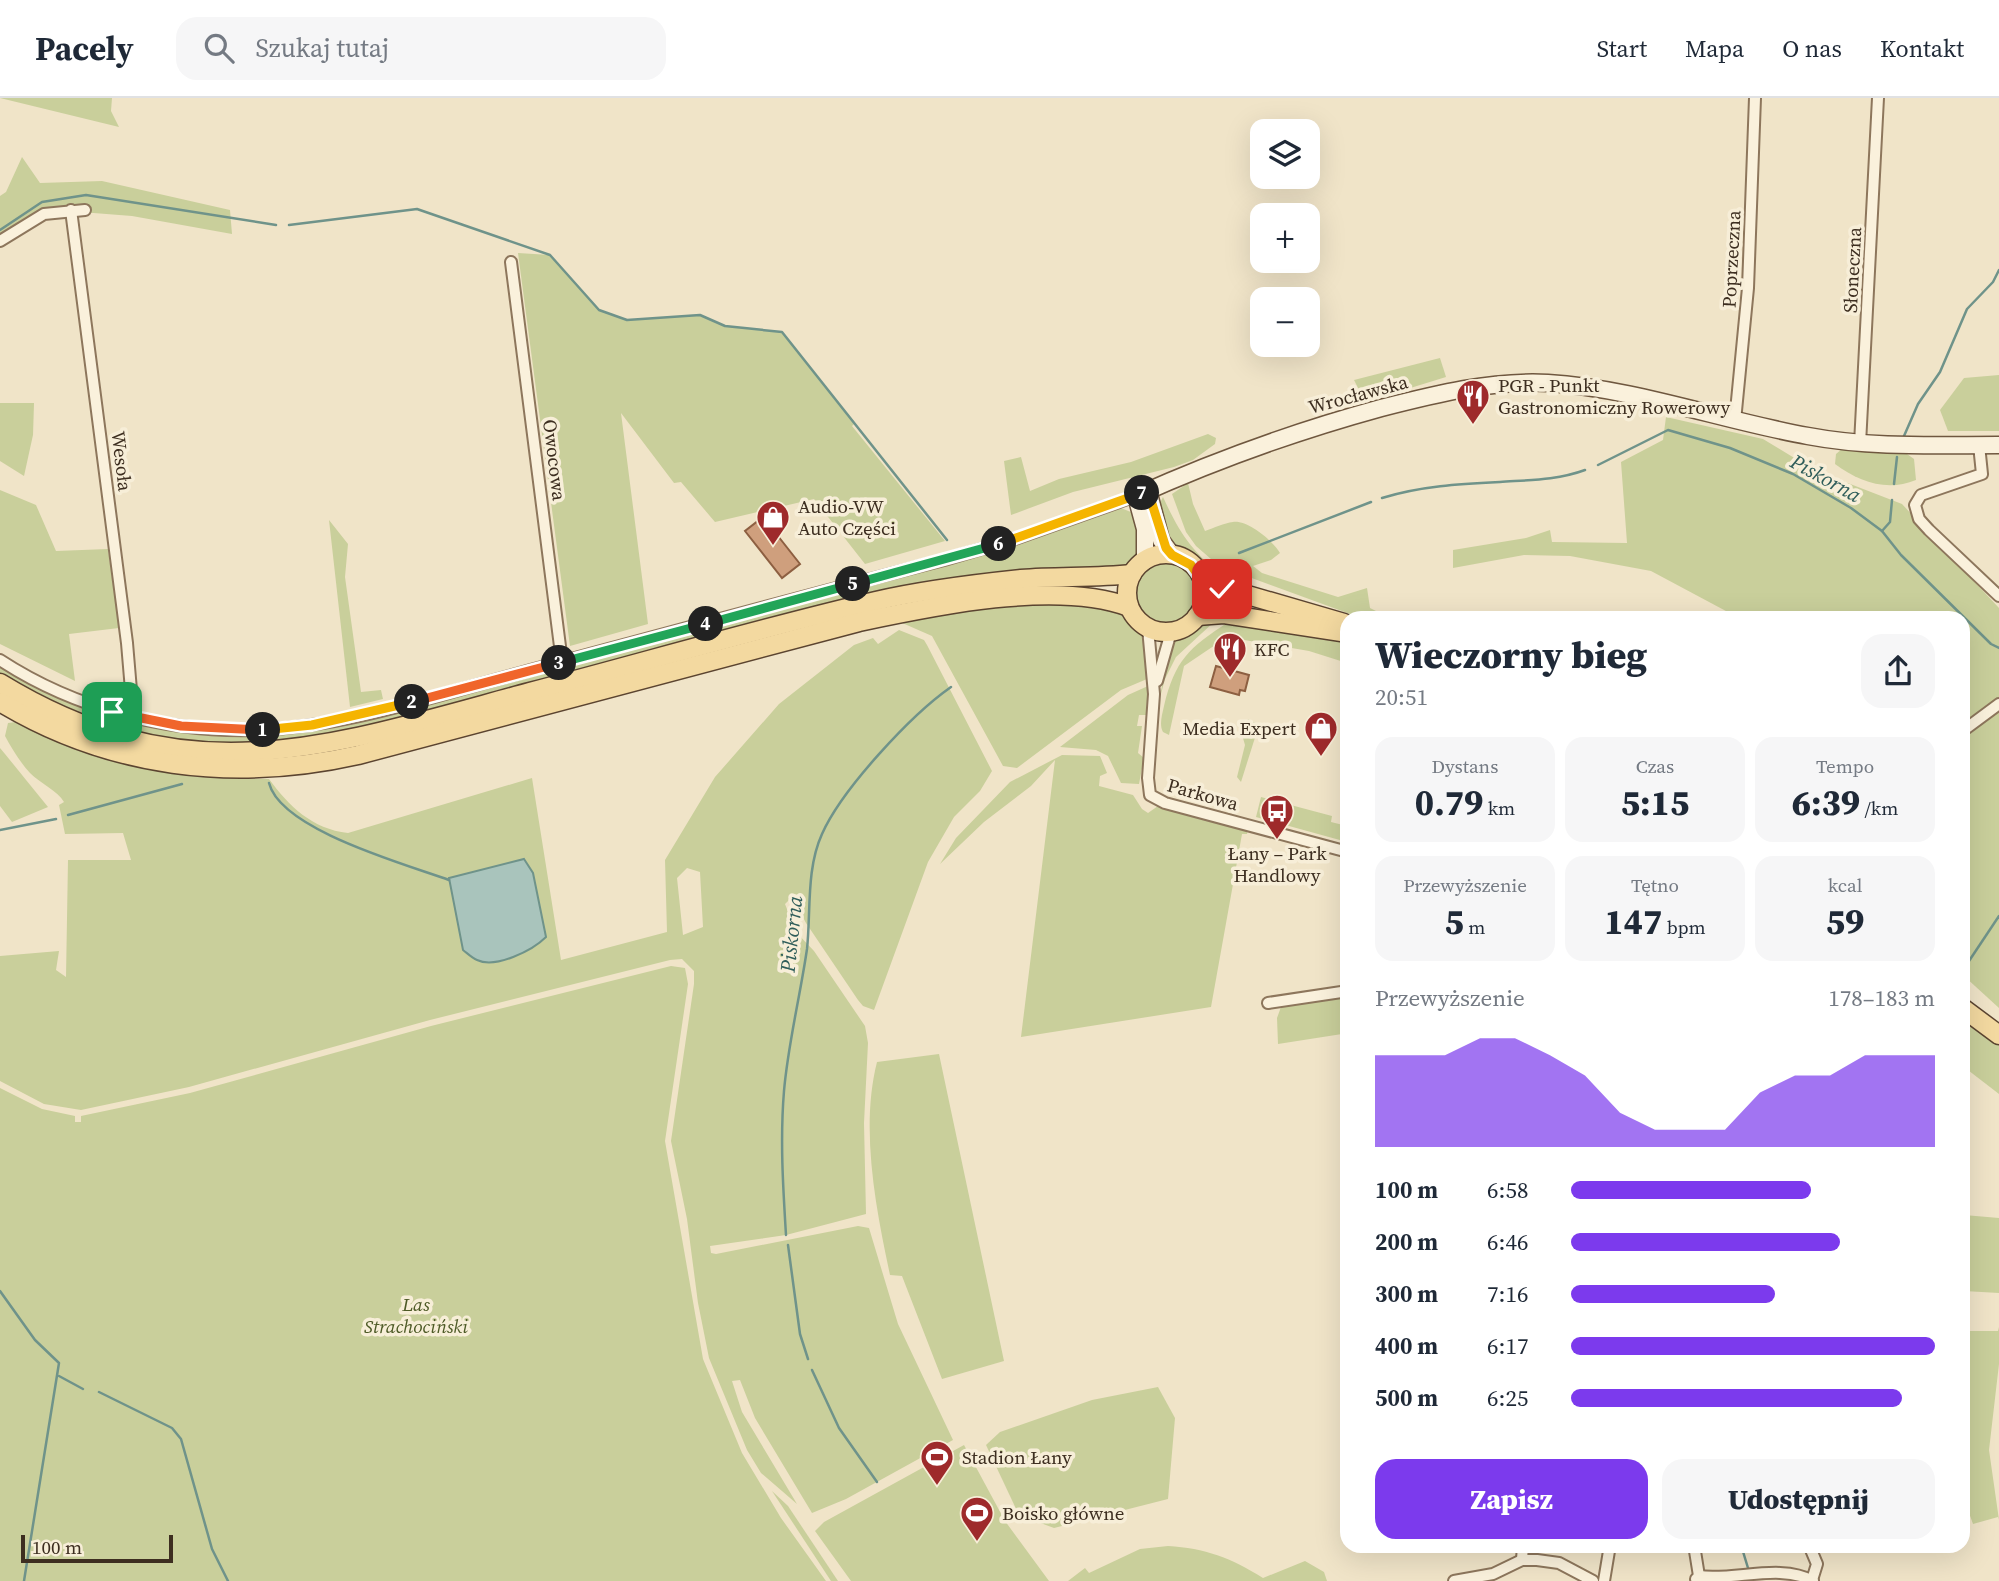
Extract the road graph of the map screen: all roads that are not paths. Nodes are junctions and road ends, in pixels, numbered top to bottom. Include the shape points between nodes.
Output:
1 (1755, 98) edge
2 (1878, 98) edge
3 (71, 210) junction
4 (85, 210) dead end
5 (0, 241) edge
6 (511, 262) dead end
7 (1735, 421) junction
8 (1860, 443) junction
9 (1979, 445) junction
10 (1999, 445) edge
11 (1142, 493) junction
12 (1172, 555) junction
13 (1145, 561) junction
14 (1132, 574) junction
15 (1203, 582) junction
16 (1999, 596) edge
17 (1129, 607) junction
18 (1197, 616) junction
19 (1340, 623) edge
20 (1149, 628) junction
21 (1340, 631) edge
22 (1171, 632) junction
23 (0, 660) edge
24 (562, 662) junction
25 (0, 683) edge
26 (1154, 694) junction
27 (0, 702) edge
28 (1999, 704) edge
29 (130, 716) junction
30 (1970, 726) edge
31 (1340, 850) edge
32 (1340, 992) edge
33 (1268, 1003) dead end
34 (1970, 1013) edge
35 (1999, 1035) edge
36 (1522, 1553) edge
37 (1609, 1553) edge
38 (1695, 1553) edge
39 (1812, 1553) edge
40 (1522, 1560) junction
41 (1697, 1578) edge
42 (1813, 1580) edge
43 (1454, 1581) edge
44 (1593, 1581) edge
45 (1604, 1581) edge

1 - 7 street, Poprzeczna via 1748,288
2 - 8 street, Słoneczna
3 - 4 street
3 - 5 street via 44,214
3 - 29 street, Wesoła via 127,643
6 - 24 street, Owocowa
7 - 8 main road, Wrocławska
7 - 11 main road, Wrocławska via 1579,387 1505,383 1441,393 1310,429 1229,456
8 - 9 main road, Wrocławska
9 - 10 main road, Wrocławska
9 - 16 street via 1982,474 1931,490 1915,505 1919,519
11 - 12 main road
11 - 13 main road
11 - 24 street, Wrocławska via 1012,540
12 - 13 main road
12 - 15 main road via 1191,565
13 - 14 main road
14 - 17 main road
14 - 25 main road via 1023,579 879,601 385,732 286,751 211,753 155,746 68,719
15 - 18 main road via 1204,600
15 - 19 main road
17 - 20 main road
17 - 27 main road via 1046,596 931,607 859,622 387,748 293,767 234,770 141,759 60,734
18 - 21 main road via 1221,613
18 - 22 main road
20 - 22 main road
20 - 26 street
22 - 26 street
23 - 29 street, Wrocławska via 80,700
24 - 29 street, Wrocławska via 312,725 211,729
26 - 31 street, Parkowa via 1150,795 1165,803
28 - 30 street
32 - 33 street
34 - 35 main road
36 - 40 street
37 - 45 street
38 - 41 street
39 - 42 street via 1817,1564
40 - 43 street via 1493,1574
40 - 44 street via 1559,1563
41 - 42 street via 1787,1575

